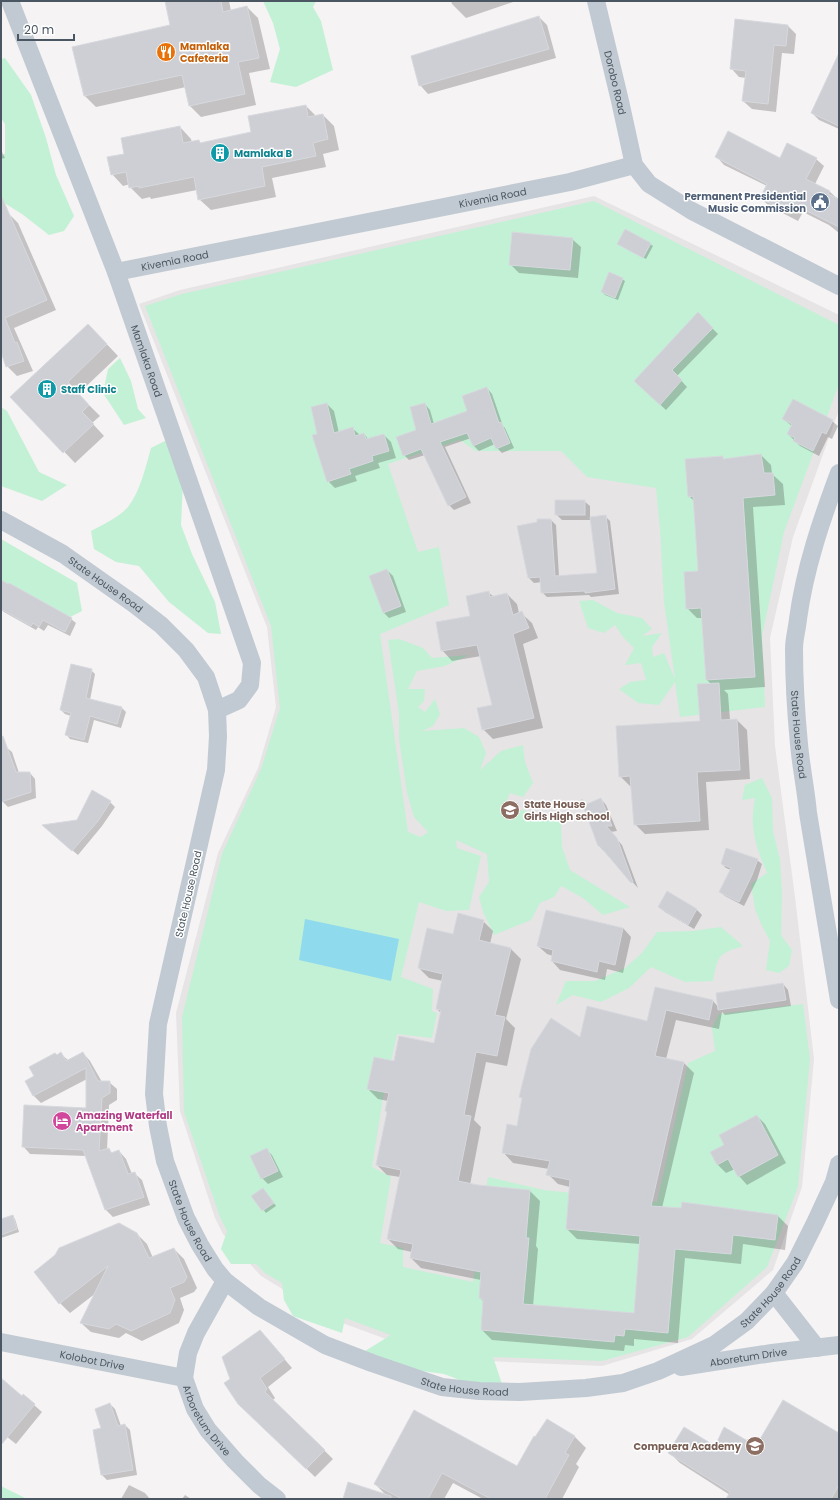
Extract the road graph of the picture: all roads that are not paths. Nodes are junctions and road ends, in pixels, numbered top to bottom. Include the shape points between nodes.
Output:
1 (10, 1) edge
2 (596, 1) edge
3 (634, 165) junction
4 (116, 272) junction
5 (839, 286) edge
6 (839, 473) edge
7 (1, 520) edge
8 (217, 710) junction
9 (839, 1000) edge
10 (839, 1164) edge
11 (225, 1281) junction
12 (774, 1293) junction
13 (1, 1342) edge
14 (839, 1345) edge
15 (817, 1348) junction
16 (658, 1371) junction
17 (184, 1378) junction
18 (277, 1499) edge

1 - 4 street, Mamlaka Road
2 - 3 street, Dorobo Road
3 - 4 street, Kivemia Road via 570,182
3 - 5 street via 649,184 692,211
4 - 8 street, Mamlaka Road via 252,663 250,685 239,700
6 - 9 street, State House Road via 810,556 794,648 799,745
7 - 8 street, State House Road via 63,554 161,625 186,650 206,678
8 - 11 street, State House Road via 216,770 158,1024 154,1094 165,1161 174,1187 200,1245
10 - 12 street, State House Road via 834,1182 795,1263
11 - 16 street, State House Road via 259,1307 325,1345 442,1387 479,1391 553,1391 623,1383
11 - 17 street, Arboretum Drive via 196,1333 188,1353
12 - 15 street
12 - 16 street, State House Road via 747,1321 714,1345
13 - 17 street, Kolobot Drive
14 - 15 street, Aboretum Drive
15 - 16 street, Aboretum Drive
17 - 18 street, Arboretum Drive via 195,1409 208,1430 259,1485

